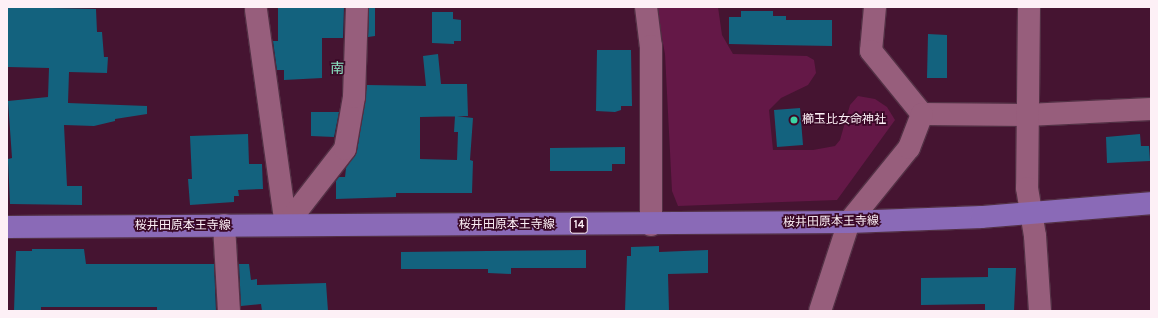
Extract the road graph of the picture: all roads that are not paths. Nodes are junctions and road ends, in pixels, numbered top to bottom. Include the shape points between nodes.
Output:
1 (357, 7) edge
2 (646, 7) edge
3 (875, 7) edge
4 (1029, 7) edge
5 (256, 10) dead end
6 (1151, 109) edge
7 (922, 114) junction
8 (1027, 115) junction
9 (1151, 203) edge
10 (1031, 213) junction
11 (849, 222) junction
12 (651, 224) junction
13 (224, 225) junction
14 (286, 225) junction
15 (7, 227) edge
16 (229, 311) edge
17 (820, 311) edge
18 (1040, 311) edge

1 - 14 street via 354,97 345,149
2 - 12 street via 651,46
3 - 7 street via 871,51
4 - 8 street
5 - 14 street
6 - 8 street
7 - 8 street
7 - 11 street via 909,148
8 - 10 street via 1027,188
9 - 10 main road, 桜井田原本王寺線 / 14
10 - 11 main road, 桜井田原本王寺線 / 14
10 - 18 street via 1036,243
11 - 12 main road, 桜井田原本王寺線 / 14
11 - 17 street
12 - 14 main road, 桜井田原本王寺線 / 14
13 - 14 main road, 桜井田原本王寺線 / 14
13 - 15 main road, 桜井田原本王寺線 / 14
13 - 16 street

